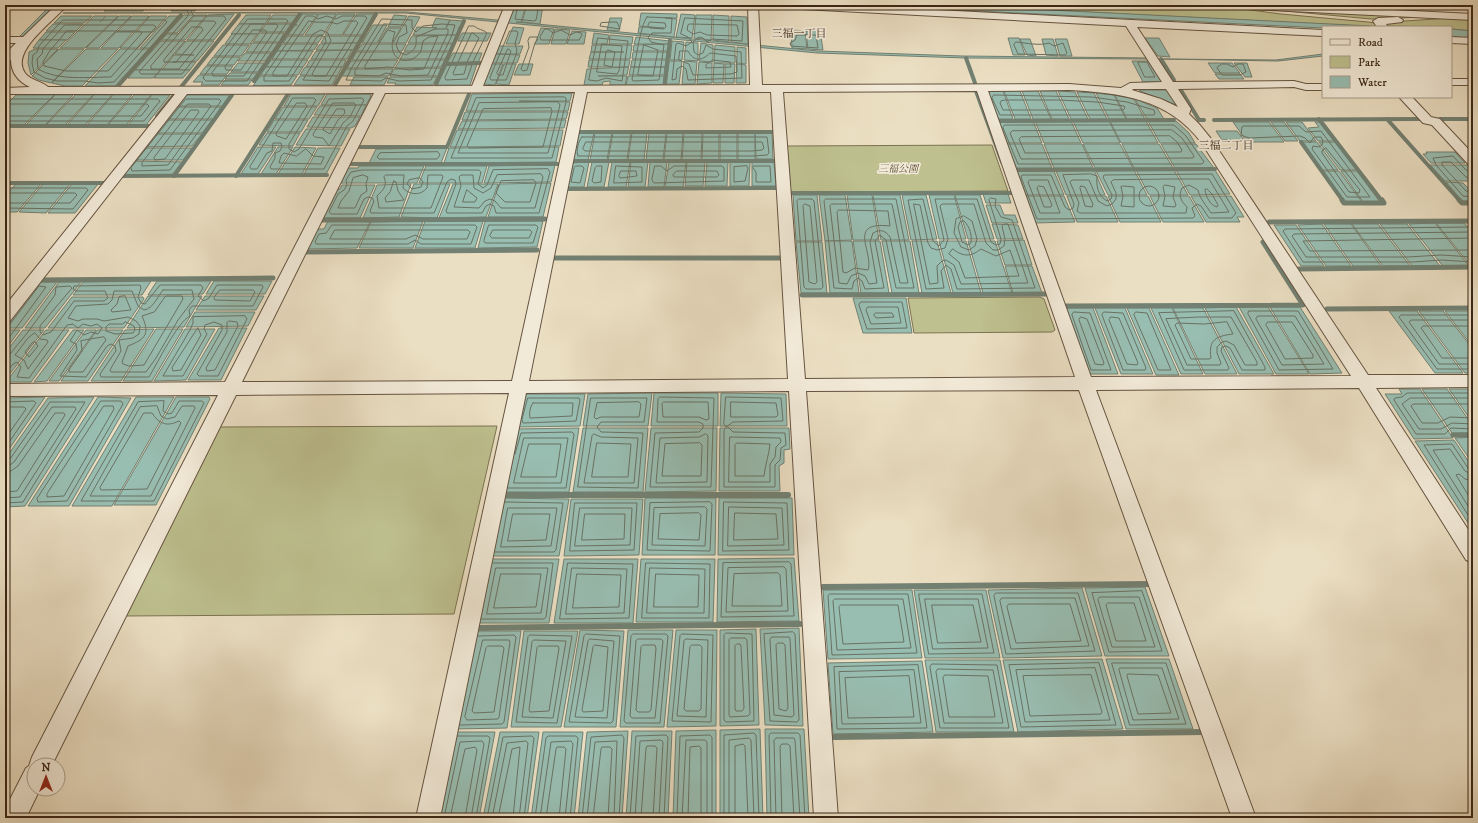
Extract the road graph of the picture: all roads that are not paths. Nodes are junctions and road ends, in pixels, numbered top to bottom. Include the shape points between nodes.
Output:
1 (62, 5) edge
2 (510, 5) edge
3 (753, 5) edge
4 (782, 5) edge
5 (1228, 5) edge
6 (1448, 16) junction
7 (1473, 17) edge
8 (1129, 22) junction
9 (1381, 24) edge
10 (1322, 33) edge
11 (5, 40) edge
12 (27, 40) junction
13 (1452, 40) edge
14 (1473, 41) edge
15 (5, 60) edge
16 (1452, 82) edge
17 (1473, 82) edge
18 (1170, 85) junction
19 (981, 87) junction
20 (1322, 87) edge
21 (756, 88) junction
22 (777, 88) junction
23 (582, 89) junction
24 (381, 90) junction
25 (476, 90) junction
26 (5, 91) edge
27 (74, 91) junction
28 (183, 91) junction
29 (1124, 91) junction
30 (1406, 98) edge
31 (1183, 115) junction
32 (1473, 161) edge
33 (5, 317) edge
34 (1473, 381) edge
35 (1364, 382) junction
36 (1086, 383) junction
37 (797, 384) junction
38 (519, 386) junction
39 (232, 388) junction
40 (5, 390) edge
41 (1473, 554) edge
42 (44, 757) edge
43 (26, 791) edge
44 (12, 818) edge
45 (428, 818) edge
46 (826, 818) edge
47 (1244, 818) edge

1 - 12 street
2 - 25 street
3 - 21 street
4 - 8 street
5 - 6 street
5 - 9 street via 1268,12
6 - 7 street
6 - 9 street
8 - 10 street
8 - 18 street
11 - 12 street
12 - 15 street
12 - 27 street via 18,54 19,72 23,80 34,86
13 - 14 street
16 - 17 street
18 - 20 street via 1294,84
18 - 29 street via 1130,86
18 - 31 street via 1186,109
19 - 22 street
19 - 29 street via 1091,87
19 - 36 street
21 - 22 street
21 - 23 street
22 - 37 street
23 - 25 street
23 - 38 street
24 - 25 street
24 - 28 street
24 - 39 street
26 - 27 street
27 - 28 street
28 - 33 street
29 - 31 street
30 - 32 street via 1428,120 1436,122
31 - 35 street via 1206,140
34 - 35 street
35 - 36 street
35 - 41 street
36 - 37 street
36 - 47 street
37 - 38 street
37 - 46 street
38 - 39 street
38 - 45 street
39 - 40 street
39 - 42 street
43 - 44 street

